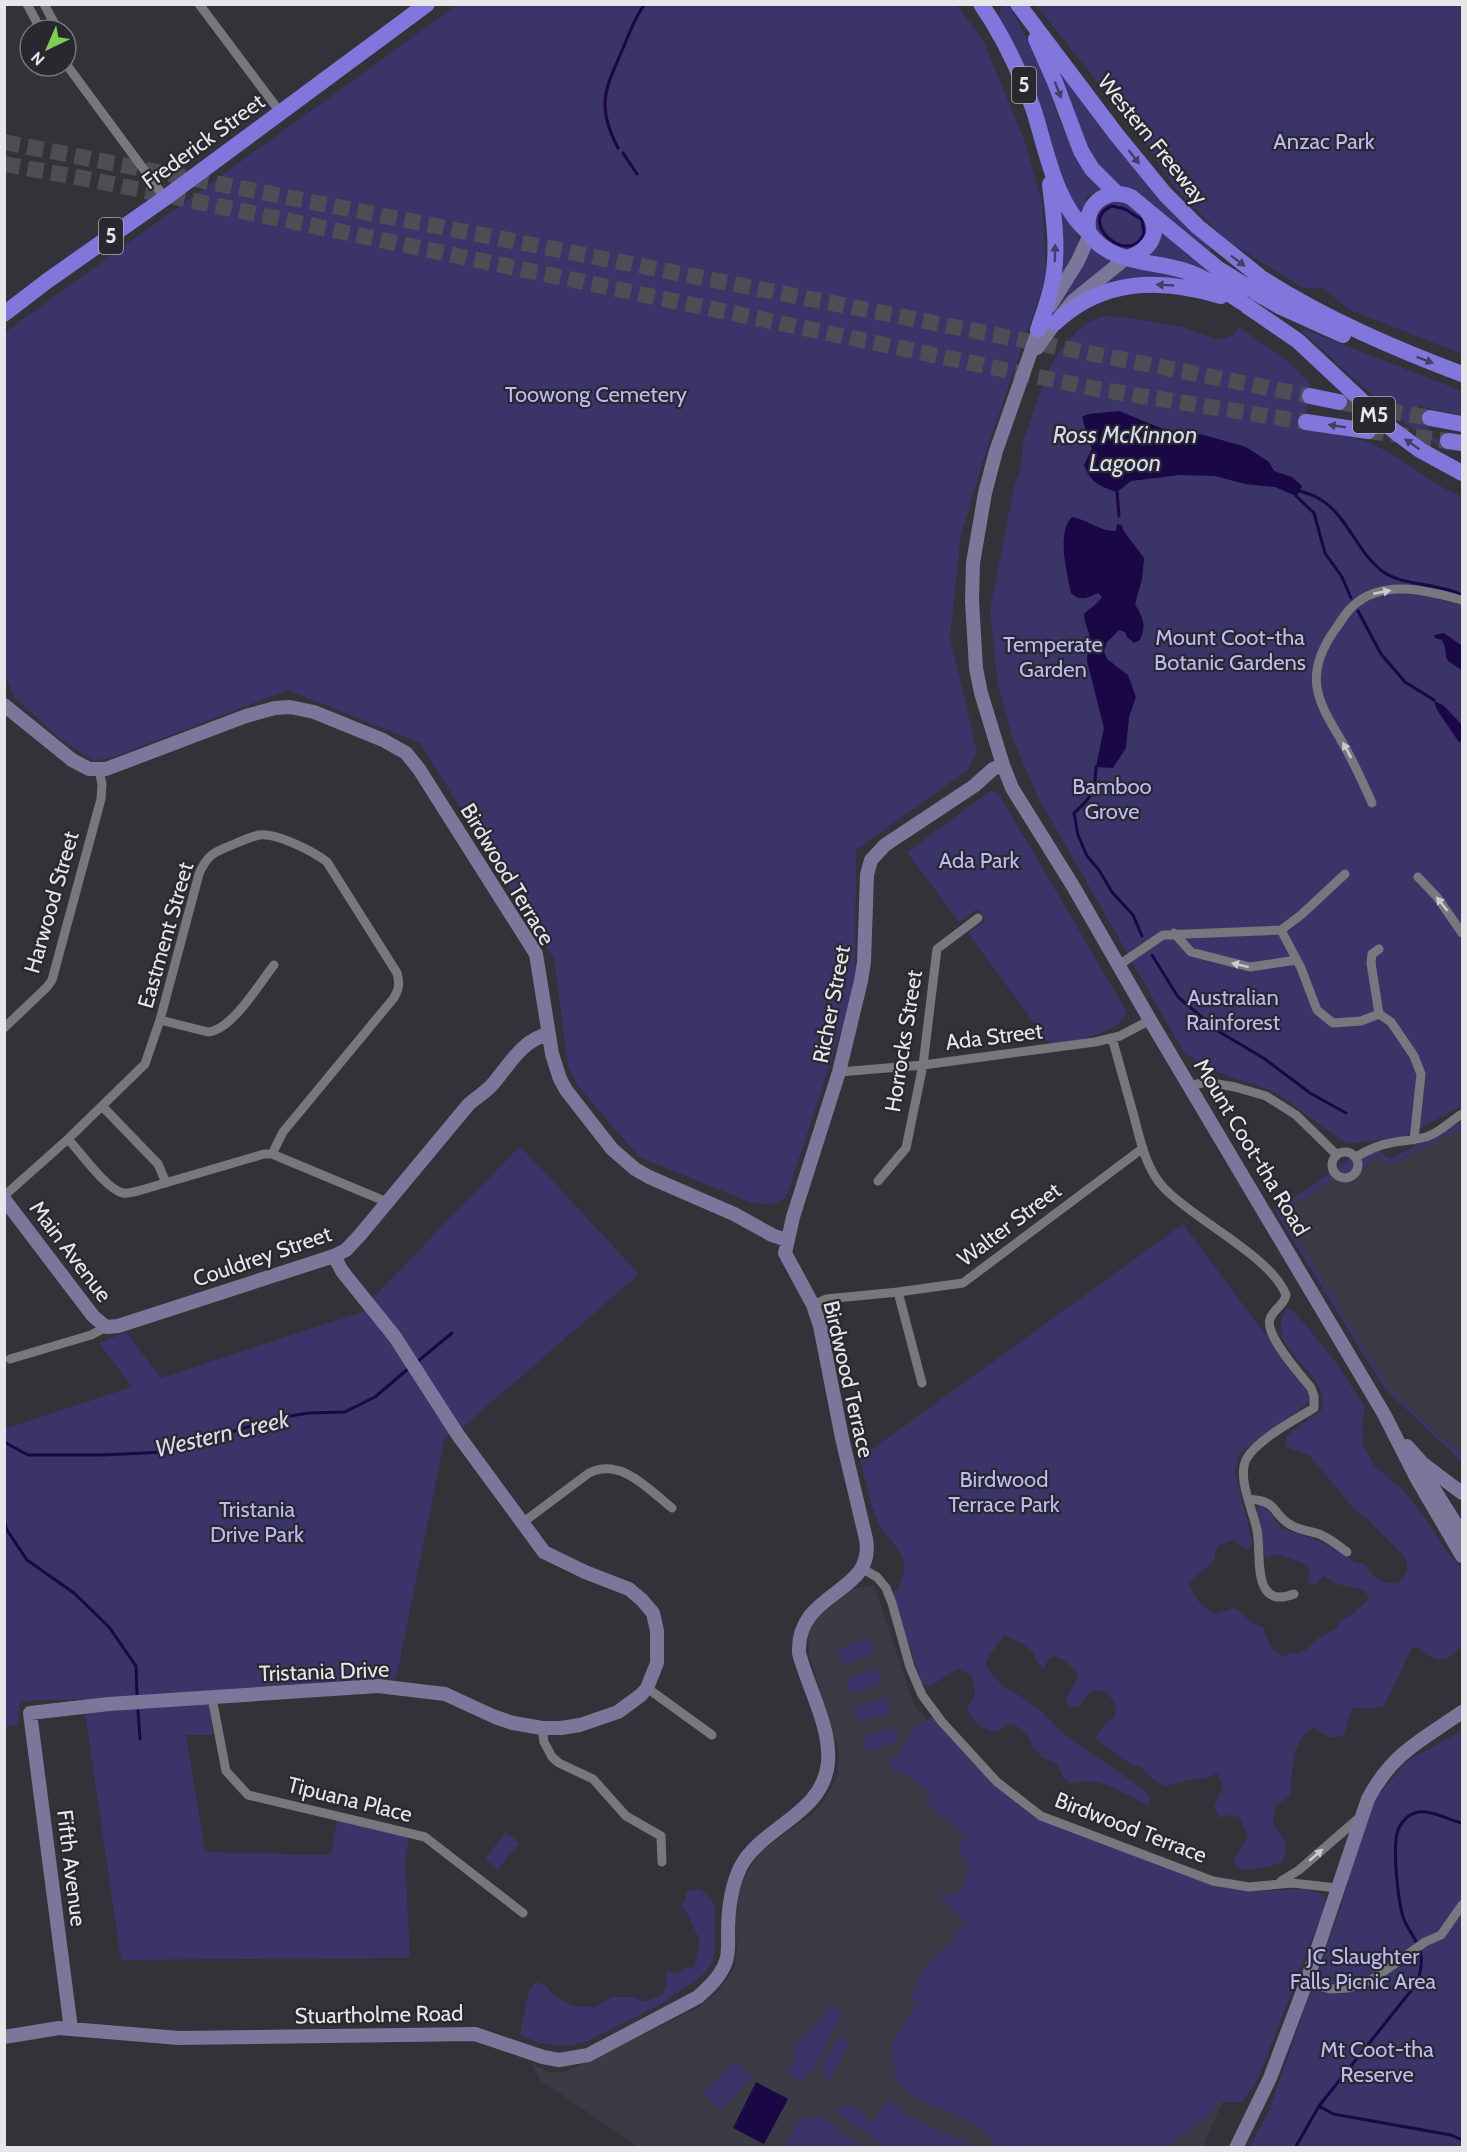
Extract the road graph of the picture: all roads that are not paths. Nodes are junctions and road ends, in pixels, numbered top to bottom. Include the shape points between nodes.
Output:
1 (27, 4) edge
2 (44, 4) edge
3 (427, 4) edge
4 (981, 4) edge
5 (201, 5) edge
6 (1023, 10) edge
7 (35, 18) edge
8 (52, 18) edge
9 (77, 78) edge
10 (280, 112) junction
11 (1047, 150) junction
12 (1116, 193) junction
13 (165, 198) junction
14 (1138, 202) junction
15 (1089, 234) junction
16 (1127, 258) junction
17 (1251, 292) junction
18 (4, 314) edge
19 (1055, 323) junction
20 (1038, 330) junction
21 (1029, 360) junction
22 (1462, 374) edge
23 (1310, 396) tunnel mouth
24 (1339, 402) tunnel mouth
25 (1430, 418) tunnel mouth
26 (1306, 422) tunnel mouth
27 (1462, 424) edge
28 (1368, 431) tunnel mouth
29 (1462, 472) edge
30 (1462, 600) edge
31 (4, 705) edge
32 (1003, 765) junction
33 (99, 771) junction
34 (1372, 803) dead end
35 (1345, 874) dead end
36 (1418, 877) dead end
37 (978, 918) dead end
38 (1281, 930) junction
39 (1174, 933) junction
40 (1462, 933) edge
41 (1379, 949) dead end
42 (1297, 960) junction
43 (274, 965) dead end
44 (1119, 965) junction
45 (1379, 1014) junction
46 (160, 1020) junction
47 (1150, 1020) junction
48 (4, 1028) edge
49 (549, 1034) junction
50 (1112, 1038) junction
51 (923, 1065) junction
52 (839, 1072) junction
53 (1189, 1086) junction
54 (102, 1106) junction
55 (1462, 1114) edge
56 (68, 1139) junction
57 (1414, 1140) junction
58 (1143, 1148) junction
59 (272, 1154) junction
60 (1337, 1155) junction
61 (1356, 1157) junction
62 (878, 1181) dead end
63 (166, 1183) junction
64 (4, 1197) edge
65 (387, 1202) junction
66 (786, 1240) junction
67 (334, 1256) junction
68 (898, 1292) junction
69 (813, 1305) junction
70 (106, 1327) junction
71 (10, 1359) dead end
72 (922, 1383) dead end
73 (1384, 1414) junction
74 (1404, 1442) junction
75 (1462, 1493) edge
76 (1248, 1499) junction
77 (672, 1508) dead end
78 (522, 1522) junction
79 (1462, 1532) edge
80 (1461, 1551) edge
81 (1347, 1552) dead end
82 (861, 1568) junction
83 (1294, 1594) dead end
84 (647, 1688) junction
85 (212, 1698) junction
86 (1462, 1712) edge
87 (30, 1713) joint
88 (1462, 1717) edge
89 (1446, 1723) junction
90 (542, 1728) junction
91 (712, 1735) dead end
92 (1360, 1817) junction
93 (663, 1862) dead end
94 (1268, 1886) junction
95 (1337, 1888) junction
96 (1462, 1905) edge
97 (523, 1914) dead end
98 (1306, 1983) junction
99 (71, 2029) junction
100 (4, 2037) edge
101 (1236, 2148) edge

1 - 7 street
2 - 8 street
3 - 10 highway, Frederick Street / 5
4 - 11 highway, 5 via 1015,65
5 - 10 street
6 -> 12 highway via 1081,152
6 -> 17 highway, Western Freeway / M5 via 1137,160 1205,234
9 - 13 street
10 - 13 highway, Frederick Street / 5
11 - 15 highway, 5 via 1065,204
20 -> 11 highway via 1055,262
12 - 14 highway
12 - 15 highway via 1094,204 1088,217
13 - 18 highway, Frederick Street / 5
14 - 16 highway via 1153,220 1154,235 1146,249
14 - 17 highway
15 - 16 highway, 5 via 1107,249
15 - 20 main road, Mount Coot-tha Road
16 - 17 highway, Western Freeway / M5 via 1190,272
16 - 19 main road, Mount Coot-tha Road via 1084,290
17 -> 19 highway via 1133,286 1086,299
17 -> 22 highway via 1340,334 1388,345
29 -> 17 highway, Western Freeway / M5 via 1420,450 1393,430
19 - 21 main road, Mount Coot-tha Road
20 - 21 main road, Mount Coot-tha Road
21 - 32 main road, Mount Coot-tha Road via 987,482 974,563 976,668
23 - 24 highway, M5
25 - 27 highway
28 -> 26 highway, M5
34 -> 30 street via 1322,704 1317,669 1325,644 1351,608 1370,594 1394,589 1425,590
31 - 33 main road via 72,760
32 - 44 main road, Mount Coot-tha Road via 1012,788
32 - 52 main road, Richer Street via 885,845 872,860 867,874 864,962
33 - 48 street, Harwood Street via 100,799 52,980
33 - 49 main road, Birdwood Terrace via 246,716 283,707 314,712 394,745 419,769 536,954
35 - 38 street
40 -> 36 street
37 - 51 street, Horrocks Street via 937,949
38 - 39 street
38 - 42 street
42 -> 39 street via 1250,967 1191,952
39 - 44 street via 1163,935
41 - 45 street via 1372,954 1371,963
42 - 45 street via 1317,1010 1333,1023 1361,1021
43 - 46 street via 216,1032
44 - 47 main road, Mount Coot-tha Road
45 - 57 street via 1391,1022 1421,1074
46 - 54 street, Eastment Street via 146,1064
46 - 59 street, Eastment Street via 199,874 210,855 251,837 269,835 315,853 327,862 400,982 393,999 283,1132
47 - 50 street, Ada Street
47 - 53 main road, Mount Coot-tha Road
49 - 65 main road, Couldrey Street via 524,1046
49 - 66 main road, Birdwood Terrace via 566,1090 623,1160 649,1177
50 - 51 street, Ada Street
50 - 58 street
51 - 52 street, Ada Street
51 - 62 street, Horrocks Street via 906,1148
52 - 66 main road, Richer Street
53 - 60 street via 1206,1082 1266,1096 1296,1115
53 - 73 main road, Mount Coot-tha Road
54 - 56 street, Eastment Street
54 - 63 street via 158,1164
55 - 57 street via 1432,1134
56 - 63 street via 114,1189 130,1193
56 - 64 street, Eastment Street
57 - 61 street via 1389,1143
58 - 68 street, Walter Street via 963,1282
58 - 76 street via 1163,1187 1266,1268 1286,1295 1270,1318 1271,1333 1311,1388 1314,1408 1279,1430 1246,1458 1243,1467
59 - 63 street via 253,1156
59 - 65 street
60 - 61 street via 1345,1152
60 - 61 street via 1334,1170 1344,1177 1355,1173
64 - 70 main road, Main Avenue via 93,1316
65 - 67 main road, Couldrey Street via 352,1244
66 - 69 main road, Birdwood Terrace via 786,1257
67 - 70 main road, Couldrey Street
67 - 78 main road, Tristania Drive via 395,1337 458,1435
68 - 69 street, Walter Street via 826,1299
68 - 72 street
69 - 82 main road, Birdwood Terrace via 866,1539 867,1554
70 - 71 street, Couldrey Street
73 - 74 main road, Mount Coot-tha Road
73 - 80 main road, Mount Coot-tha Road via 1417,1479
74 - 75 main road via 1422,1463
74 - 79 main road, Mount Coot-tha Road
76 - 81 street via 1269,1503 1293,1526 1328,1538
76 - 83 street via 1257,1530 1260,1578 1277,1597
77 - 78 street via 628,1474 618,1469 597,1468
78 - 84 main road, Tristania Drive via 544,1552 629,1589 653,1613 657,1663
79 - 80 main road
82 - 94 street, Birdwood Terrace via 886,1588 922,1695 997,1782 1041,1816 1213,1881
82 - 99 main road, Stuartholme Road via 850,1582 814,1610 804,1624 799,1644 827,1737 825,1775 813,1799 756,1845 740,1868 730,1903 726,1960 711,1985 698,1997 588,2055 559,2060 475,2034 179,2038
84 - 90 main road, Tristania Drive via 633,1702 601,1719
84 - 91 street
85 - 87 main road, Tristania Drive
85 - 90 main road, Tristania Drive via 378,1686 445,1694 495,1717
85 - 97 street, Tipuana Place via 226,1771 248,1795 424,1837
86 - 89 main road
87 - 99 main road, Fifth Avenue
88 - 89 main road
89 - 92 main road via 1402,1753 1377,1782
90 - 93 street via 552,1757 593,1779 626,1816 661,1836
94 -> 92 street, Birdwood Terrace via 1295,1874
92 - 95 main road
94 - 95 street, Birdwood Terrace via 1298,1883
95 - 98 main road
96 - 98 street via 1441,1935 1373,1979 1348,1988 1330,1989
98 - 101 main road via 1264,2094
99 - 100 main road, Stuartholme Road

